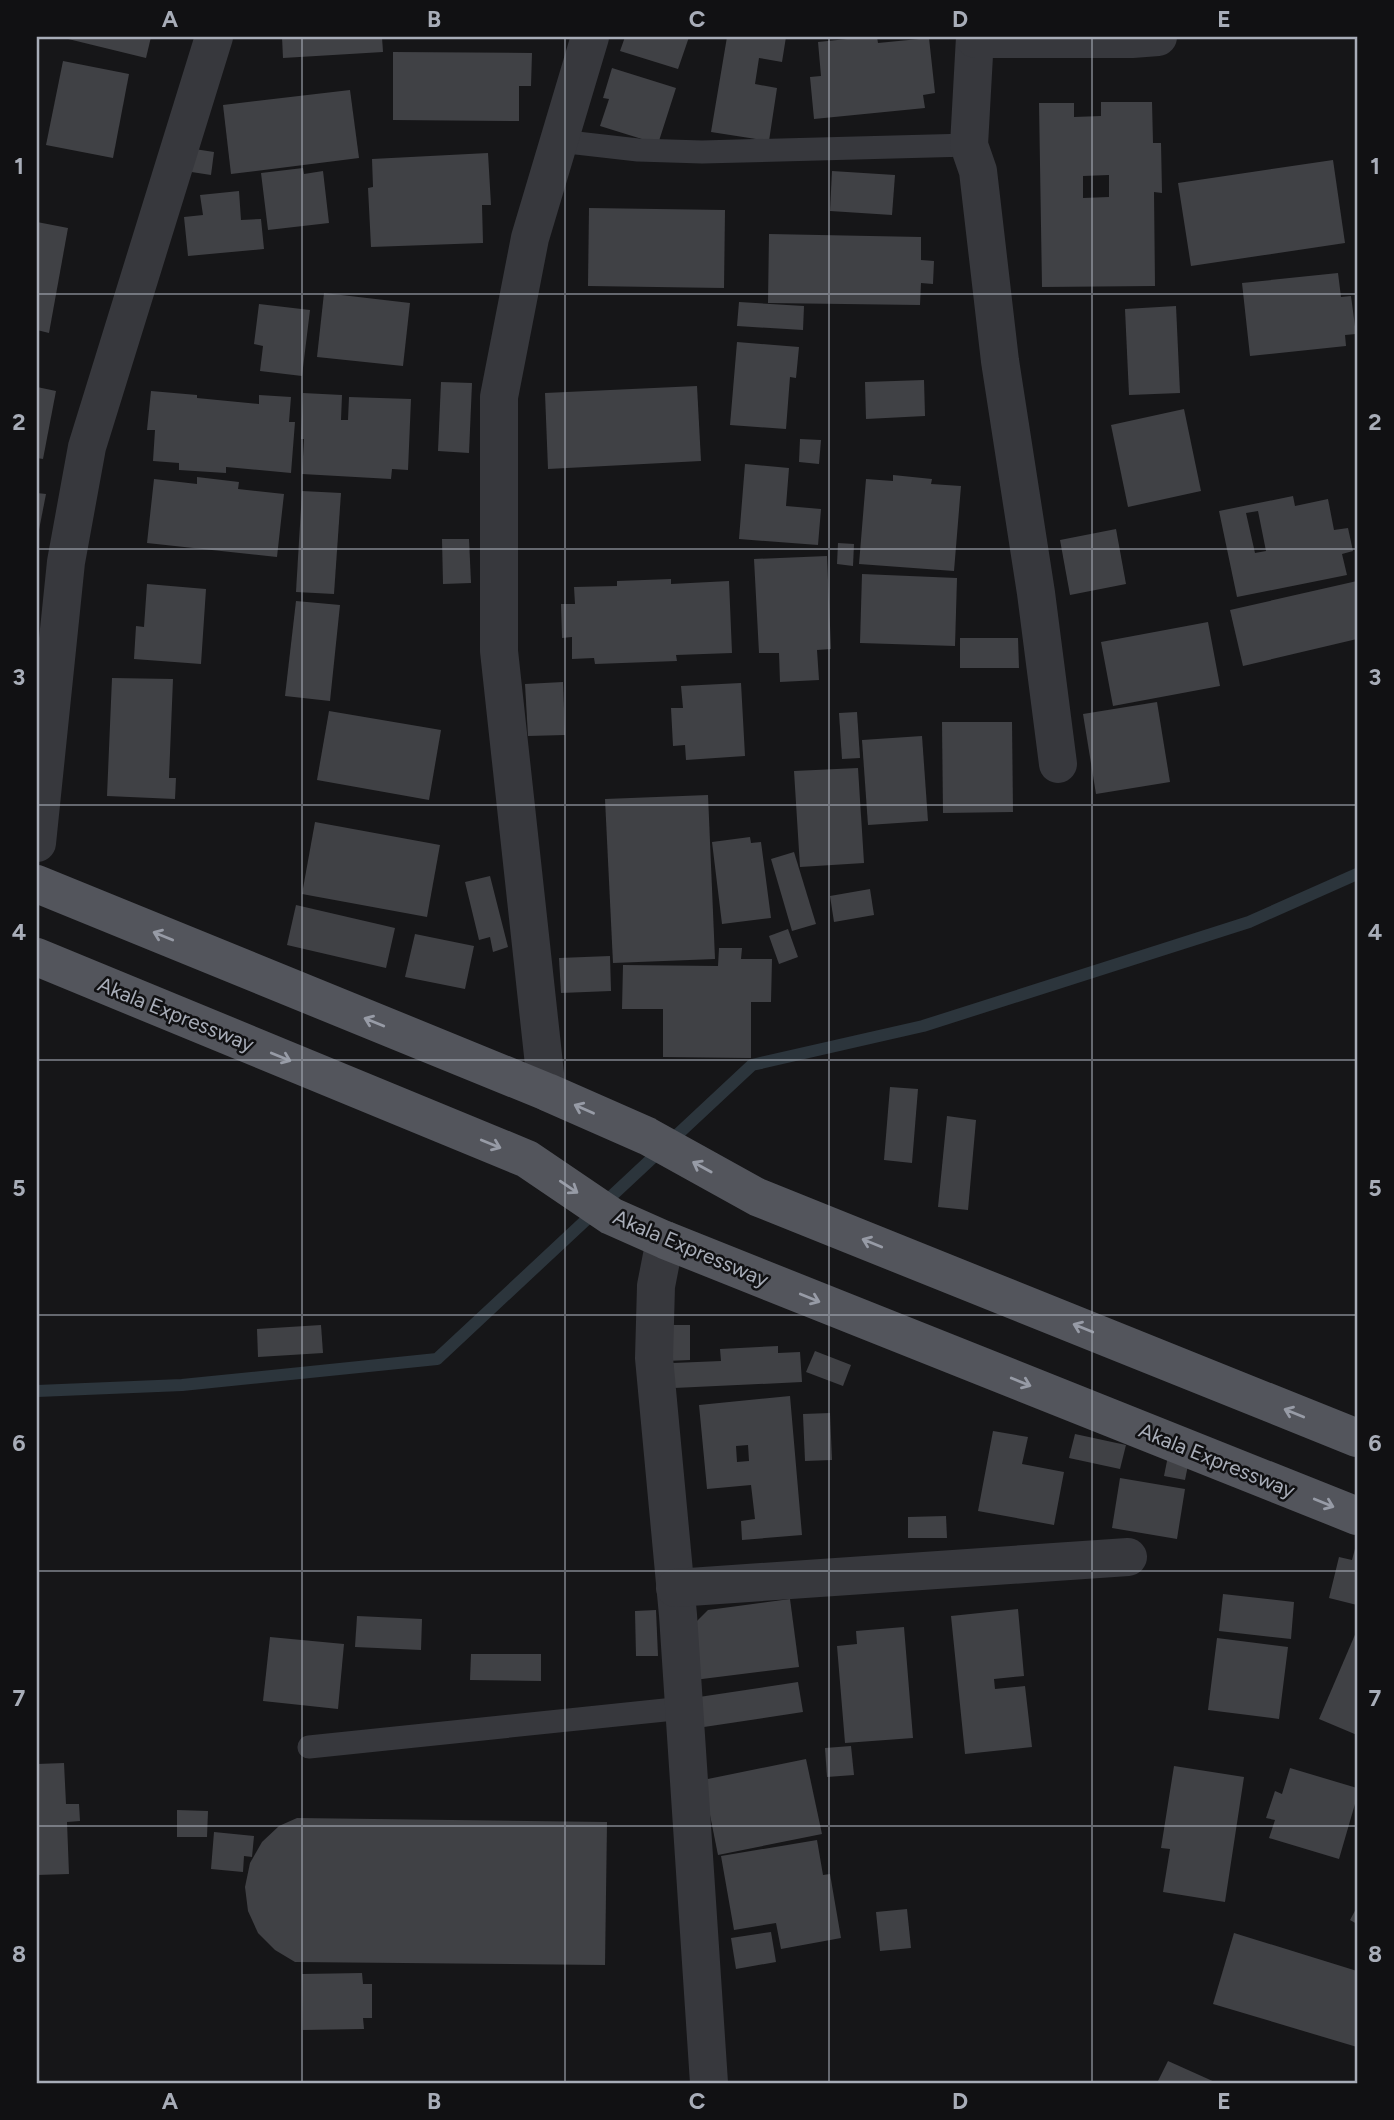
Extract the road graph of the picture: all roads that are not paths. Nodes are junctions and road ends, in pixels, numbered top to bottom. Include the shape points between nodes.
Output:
1 (214, 37) edge
2 (590, 37) edge
3 (1158, 37) edge
4 (975, 38) edge
5 (559, 141) junction
6 (969, 145) junction
7 (1058, 764) dead end
8 (37, 843) edge
9 (37, 884) edge
10 (37, 957) edge
11 (547, 1092) junction
12 (665, 1240) junction
13 (1357, 1438) edge
14 (1357, 1516) edge
15 (1128, 1557) dead end
16 (675, 1588) junction
17 (684, 1708) junction
18 (309, 1747) dead end
19 (709, 2083) edge

1 - 8 street via 87,447 66,562
2 - 5 street
3 - 4 street
4 - 6 street
5 - 6 lane via 702,152
5 - 11 street via 530,238 499,397 499,651
6 - 7 street via 978,171 1000,361
11 -> 9 main road
10 -> 12 main road, Akala Expressway via 527,1159 611,1216
13 -> 11 main road via 757,1197 647,1136
12 -> 14 main road, Akala Expressway
12 - 16 street via 656,1286 654,1358
15 - 16 street
16 - 17 street
17 - 18 lane
17 - 19 street

